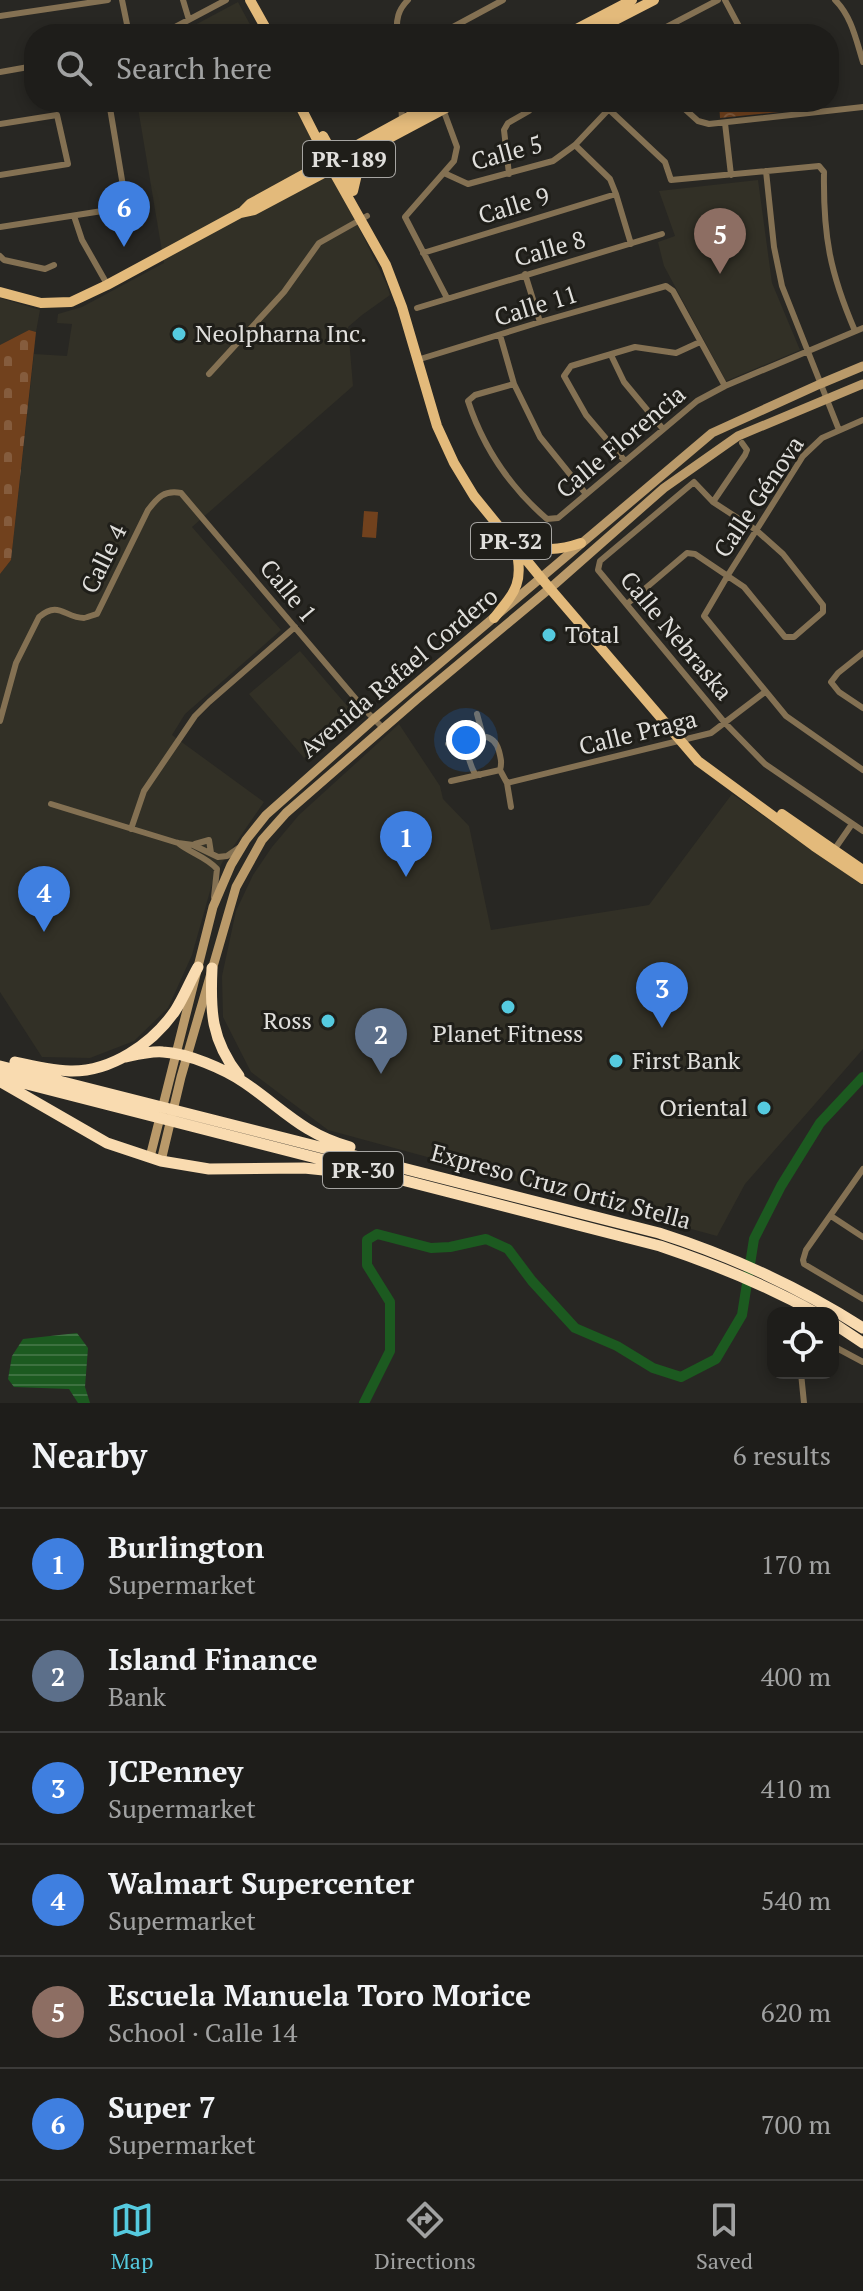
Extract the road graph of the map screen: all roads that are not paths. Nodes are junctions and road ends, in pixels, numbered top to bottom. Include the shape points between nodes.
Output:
1 (108, 0) edge
2 (122, 0) edge
3 (183, 0) edge
4 (226, 0) edge
5 (247, 0) edge
6 (408, 0) edge
7 (503, 0) edge
8 (632, 0) edge
9 (654, 0) edge
10 (718, 0) edge
11 (725, 0) edge
12 (835, 0) edge
13 (0, 16) edge
14 (189, 20) junction
15 (127, 24) edge
16 (181, 24) edge
17 (258, 24) edge
18 (263, 24) edge
19 (396, 24) edge
20 (459, 24) edge
21 (586, 24) edge
22 (607, 24) edge
23 (672, 24) edge
24 (738, 24) edge
25 (863, 62) edge
26 (24, 68) edge
27 (0, 72) edge
28 (863, 107) edge
29 (839, 110) edge
30 (111, 112) edge
31 (304, 112) edge
32 (310, 112) edge
33 (402, 112) edge
34 (422, 112) edge
35 (430, 112) edge
36 (442, 112) edge
37 (527, 112) edge
38 (606, 112) edge
39 (612, 112) edge
40 (688, 112) edge
41 (820, 112) edge
42 (402, 119) junction
43 (725, 123) junction
44 (0, 124) edge
45 (324, 144) junction
46 (356, 144) junction
47 (377, 145) junction
48 (575, 145) junction
49 (333, 163) junction
50 (766, 171) junction
51 (444, 173) junction
52 (509, 174) junction
53 (0, 175) edge
54 (309, 175) junction
55 (731, 175) junction
56 (341, 183) junction
57 (353, 191) junction
58 (616, 194) junction
59 (74, 216) junction
60 (364, 217) junction
61 (0, 227) edge
62 (662, 234) dead end
63 (631, 244) junction
64 (423, 253) junction
65 (0, 256) edge
66 (54, 265) dead end
67 (525, 274) junction
68 (107, 285) junction
69 (0, 292) edge
70 (447, 298) junction
71 (417, 308) dead end
72 (540, 322) junction
73 (863, 328) edge
74 (855, 331) junction
75 (500, 335) junction
76 (700, 342) junction
77 (806, 352) junction
78 (611, 355) junction
79 (420, 359) junction
80 (863, 366) edge
81 (209, 374) dead end
82 (514, 384) junction
83 (820, 384) junction
84 (863, 384) edge
85 (725, 386) junction
86 (827, 400) junction
87 (863, 420) edge
88 (663, 429) junction
89 (839, 430) junction
90 (742, 443) dead end
91 (625, 461) junction
92 (586, 494) junction
93 (159, 495) joint
94 (713, 502) junction
95 (756, 530) junction
96 (581, 543) junction
97 (518, 544) junction
98 (543, 575) junction
99 (728, 575) junction
100 (553, 586) junction
101 (627, 604) junction
102 (494, 618) junction
103 (295, 627) junction
104 (863, 653) edge
105 (765, 692) junction
106 (863, 708) edge
107 (477, 714) dead end
108 (374, 719) junction
109 (0, 721) edge
110 (725, 723) junction
111 (384, 729) junction
112 (483, 736) junction
113 (469, 740) junction
114 (684, 741) junction
115 (448, 744) dead end
116 (500, 770) junction
117 (863, 770) edge
118 (480, 775) junction
119 (451, 781) dead end
120 (507, 783) junction
121 (51, 804) dead end
122 (511, 807) dead end
123 (852, 824) junction
124 (131, 829) junction
125 (863, 831) edge
126 (178, 843) junction
127 (244, 844) junction
128 (832, 854) junction
129 (863, 870) edge
130 (863, 879) edge
131 (215, 902) junction
132 (198, 967) junction
133 (212, 968) junction
134 (182, 1056) junction
135 (126, 1057) junction
136 (0, 1064) edge
137 (0, 1080) edge
138 (245, 1083) junction
139 (156, 1159) junction
140 (862, 1171) edge
141 (393, 1172) junction
142 (831, 1216) junction
143 (863, 1237) edge
144 (778, 1286) junction
145 (863, 1299) edge
146 (808, 1307) edge
147 (839, 1327) edge
148 (863, 1328) edge
149 (863, 1343) edge
150 (839, 1349) edge
151 (863, 1362) edge
152 (802, 1379) edge
153 (804, 1403) edge

1 - 13 street
2 - 15 street
3 - 14 street
4 - 14 street
5 - 17 main road
5 - 18 main road
6 - 19 street
7 - 20 street
8 - 21 main road
9 - 22 main road
10 - 23 street
11 - 24 street
12 - 25 street via 853,28
14 - 16 street
26 - 27 street
28 - 29 street
30 - 59 street via 123,204
31 - 45 main road, PR-32
32 - 45 main road, PR-32
33 - 42 street
34 - 42 main road, PR-189
35 - 47 main road, PR-189
36 - 51 street via 457,147
37 - 52 street via 504,130
38 - 48 street, Calle 5
39 - 55 street via 665,162 671,180
40 - 43 street via 698,121
41 - 43 street
42 - 46 main road, PR-189
43 - 55 street
44 - 53 street via 57,115 68,164
45 - 46 main road
45 - 49 main road, PR-32
45 - 54 main road
46 - 49 main road, PR-189
47 - 49 main road, PR-189
47 - 57 main road via 357,174
48 - 52 street, Calle 5 via 553,161
48 - 58 street via 610,179
49 - 54 main road, PR-189
49 - 56 main road, PR-32
49 - 57 main road, PR-32
50 - 55 street
50 - 74 street via 819,166 824,172 829,258
50 - 77 street via 782,286
51 - 52 street, Calle 5 via 468,184
51 - 64 street via 405,217
54 - 56 main road via 330,176
54 - 68 main road, PR-189
56 - 60 main road, PR-32
57 - 60 main road, PR-32
58 - 63 street
58 - 64 street, Calle 9
59 - 61 street
59 - 68 street
60 - 79 main road, PR-32 via 399,280
60 - 81 street via 319,243 284,292
62 - 63 street, Calle 8
63 - 67 street, Calle 8
64 - 70 street
65 - 66 street via 45,269
67 - 70 street, Calle 8
67 - 72 street
68 - 69 main road, PR-189 via 71,302 56,303
70 - 71 street, Calle 8
72 - 75 street, Calle 11
72 - 76 street, Calle 11 via 666,286
73 - 74 street, Calle Florencia
74 - 77 street, Calle Florencia
75 - 79 street, Calle 11
75 - 82 street
76 - 78 street via 676,353 635,347
76 - 85 street
77 - 83 street
77 - 85 street, Calle Florencia
78 - 88 street via 624,382
78 - 91 street via 571,366 564,376 586,415
79 - 97 main road, PR-32 via 455,453
80 - 83 main road, Avenida Rafael Cordero
82 - 92 street via 540,437
82 - 92 street, Calle Florencia via 468,401 498,466 547,519 558,518
83 - 86 street
83 - 96 main road, Avenida Rafael Cordero via 712,433
84 - 86 main road, Avenida Rafael Cordero
85 - 88 street, Calle Florencia
86 - 89 street
86 - 100 main road, Avenida Rafael Cordero via 738,436 664,488
87 - 89 street, Calle Génova
88 - 91 street, Calle Florencia
89 - 95 street, Calle Génova via 803,456
90 - 94 street via 745,455
91 - 92 street, Calle Florencia
93 - 103 street, Calle 1 via 181,493
93 - 109 street, Calle 4 via 97,614 84,618 57,609 39,617 16,663
94 - 95 street
94 - 101 street, Calle Nebraska via 694,482 600,561 598,570
95 - 99 street, Calle Génova
95 - 99 street via 783,554 823,612 794,637 785,637
96 - 97 main road via 543,550
96 - 98 main road, Avenida Rafael Cordero
97 - 98 main road, PR-32
97 - 102 main road via 519,581
98 - 100 main road, PR-32
98 - 102 main road, Avenida Rafael Cordero
99 - 101 street via 687,553
99 - 105 street, Calle Génova via 704,616
100 - 111 main road, Avenida Rafael Cordero
100 - 114 main road, PR-32
101 - 110 street, Calle Nebraska
102 - 108 main road, Avenida Rafael Cordero
103 - 108 street, Calle 1
103 - 124 street via 195,716 144,791
104 - 106 street via 831,682
105 - 110 street, Calle Praga
105 - 117 street via 786,716
107 - 112 street
108 - 111 street, Calle 1
108 - 127 main road, Avenida Rafael Cordero via 266,815
110 - 114 street, Calle Praga
110 - 123 street, Calle Nebraska via 765,764
111 - 133 main road, Avenida Rafael Cordero via 262,840 236,887
112 - 113 street
112 - 116 street via 496,742
113 - 115 street
113 - 118 street via 472,768
114 - 120 street, Calle Praga
114 - 128 main road, PR-32
116 - 118 street
116 - 120 street
118 - 119 street
120 - 122 street
121 - 124 street
123 - 125 street, Calle Nebraska
123 - 128 street
124 - 126 street
126 - 127 street via 209,840 211,853 218,857
126 - 131 street via 217,869
127 - 131 main road, Avenida Rafael Cordero
128 - 129 main road, PR-32
128 - 130 main road, PR-32
131 - 132 main road, Avenida Rafael Cordero
132 - 134 main road, Avenida Rafael Cordero
132 - 135 highway via 173,1014
133 - 134 main road, Avenida Rafael Cordero
133 - 138 highway via 214,1030
134 - 135 highway via 151,1052
134 - 138 highway
134 - 139 main road, Avenida Rafael Cordero
135 - 136 highway via 83,1071
136 - 141 highway, Expreso Cruz Ortiz Stella / PR-30
137 - 139 highway via 100,1139
137 - 141 highway, Expreso Cruz Ortiz Stella / PR-30
138 - 141 highway via 310,1132 366,1152
139 - 141 highway via 209,1169
140 - 142 street
141 - 144 highway, Expreso Cruz Ortiz Stella / PR-30 via 659,1233
142 - 143 street
142 - 145 street via 806,1250 804,1264
144 - 146 highway, Expreso Cruz Ortiz Stella / PR-30
144 - 148 highway, Expreso Cruz Ortiz Stella / PR-30 via 819,1301
147 - 149 highway
150 - 151 street
152 - 153 street

